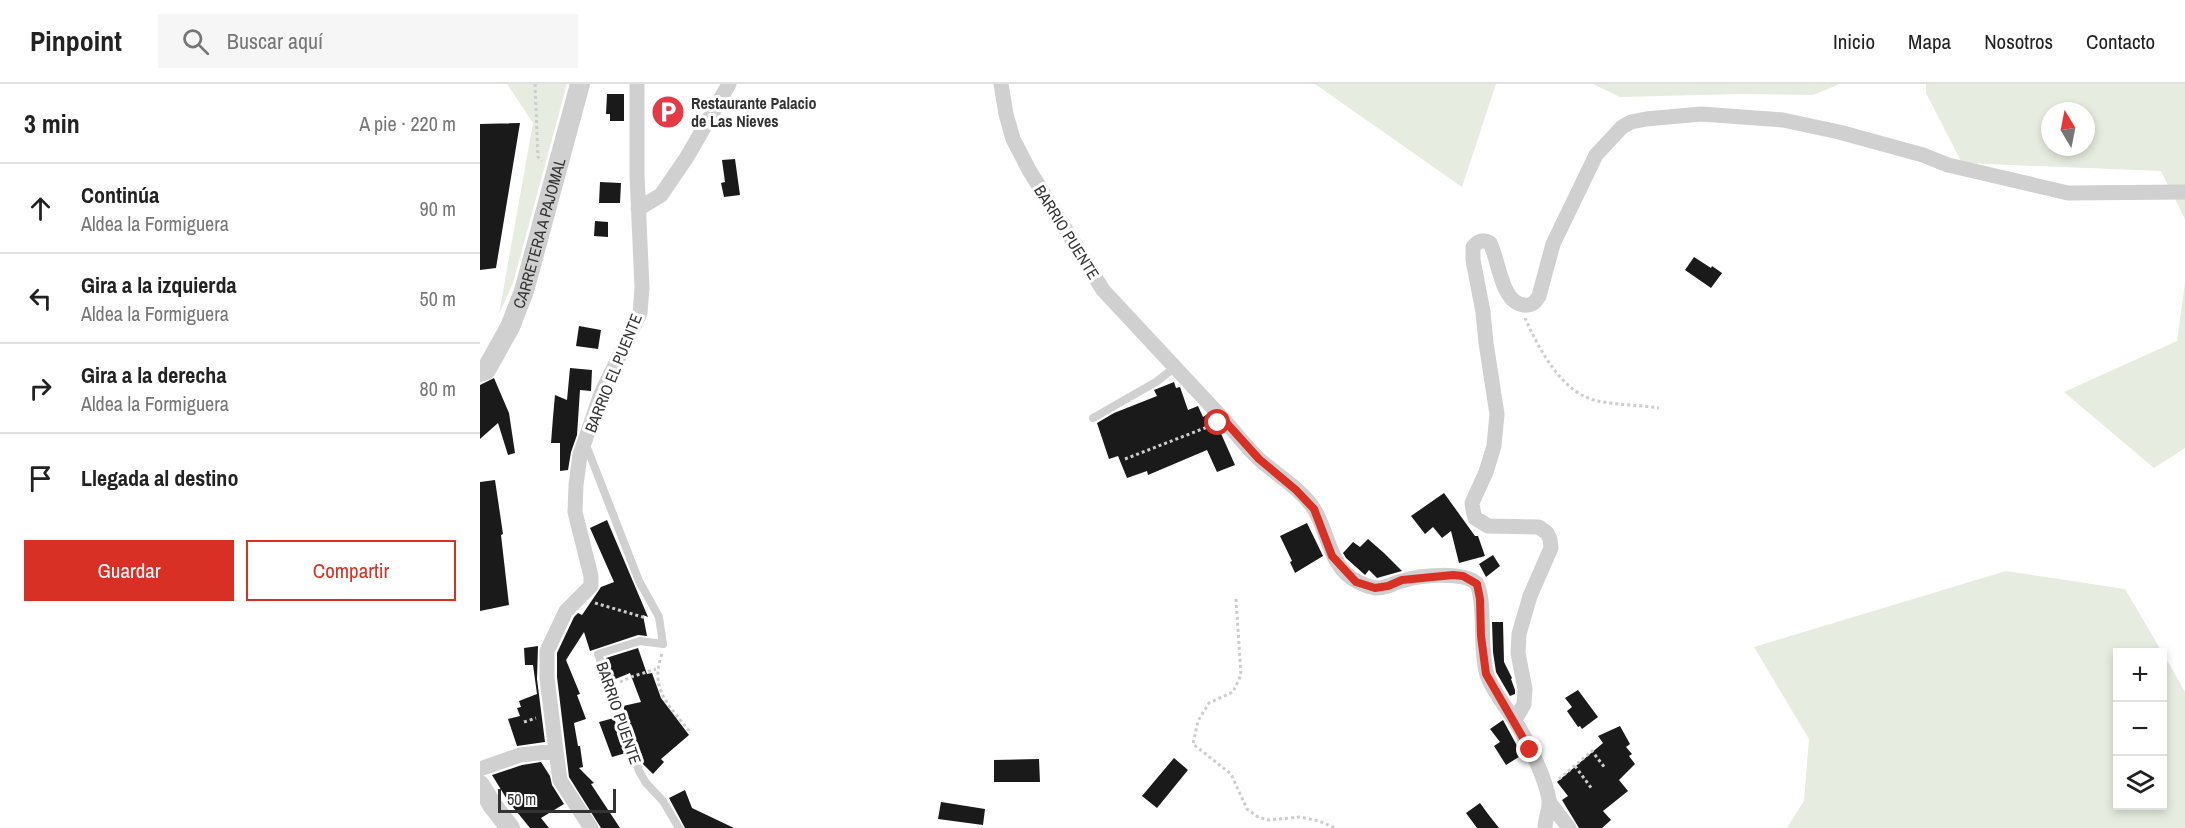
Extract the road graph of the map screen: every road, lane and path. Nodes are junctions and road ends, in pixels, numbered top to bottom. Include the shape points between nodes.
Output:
1 (535, 84) edge
2 (580, 84) edge
3 (637, 84) edge
4 (729, 84) edge
5 (1001, 84) edge
6 (557, 168) junction
7 (2185, 192) edge
8 (638, 209) junction
9 (1520, 305) junction
10 (1171, 364) junction
11 (480, 372) edge
12 (1659, 408) dead end
13 (1093, 418) dead end
14 (1223, 419) junction
15 (585, 442) junction
16 (1125, 459) dead end
17 (582, 596) junction
18 (1236, 599) dead end
19 (645, 618) dead end
20 (663, 644) junction
21 (657, 669) junction
22 (610, 687) junction
23 (1515, 720) junction
24 (690, 732) dead end
25 (556, 751) junction
26 (1575, 766) junction
27 (1605, 768) dead end
28 (480, 769) edge
29 (1552, 784) dead end
30 (480, 785) edge
31 (1592, 789) dead end
32 (1550, 803) junction
33 (510, 828) edge
34 (591, 828) edge
35 (679, 828) edge
36 (1335, 828) edge
37 (1545, 828) edge
38 (1569, 828) edge

1 - 6 path via 537,157 545,165
2 - 6 street, CARRETERA A PAJOMAL
3 - 8 street, BARRIO EL PUENTE
4 - 8 street via 661,195
5 - 10 street, BARRIO PUENTE via 1013,139 1064,229 1103,290
6 - 11 street, CARRETERA A PAJOMAL via 524,291 510,327 486,370
7 - 9 street via 2068,193 2045,189 1783,120 1701,114 1646,119 1622,127 1596,155 1553,244 1539,296 1535,303
8 - 15 street, BARRIO EL PUENTE via 640,313 614,365
9 - 12 path via 1543,351 1576,392 1596,401
9 - 23 street via 1504,285 1490,243 1476,243 1473,260 1497,414 1494,446 1472,503 1473,510 1475,518 1488,526 1539,527 1547,533 1551,548 1519,634 1518,653 1525,689 1524,704
10 - 13 lane via 1156,382
10 - 14 street, BARRIO PUENTE
14 - 16 path
14 - 23 street, BARRIO PUENTE via 1259,459 1314,509 1332,556 1356,582 1375,588 1402,580 1453,575 1473,581 1479,589 1486,674
15 - 17 street, BARRIO EL PUENTE via 580,455 575,512 591,586
15 - 20 lane via 639,581 659,617
17 - 19 path
17 - 25 street, BARRIO EL PUENTE via 566,611 547,651
18 - 36 path via 1241,675 1233,692 1209,703 1198,721 1193,744 1231,774 1247,809 1258,817 1300,817
20 - 21 path
20 - 22 lane, BARRIO PUENTE via 640,641 598,654
21 - 22 path
21 - 24 path via 661,692
22 - 35 lane, BARRIO PUENTE via 639,771
23 - 32 street, BARRIO PUENTE
25 - 28 street via 520,755
25 - 34 street, BARRIO EL PUENTE via 560,780
26 - 27 path via 1592,751
26 - 29 path
26 - 31 path
30 - 33 street
32 - 37 street
32 - 38 street

